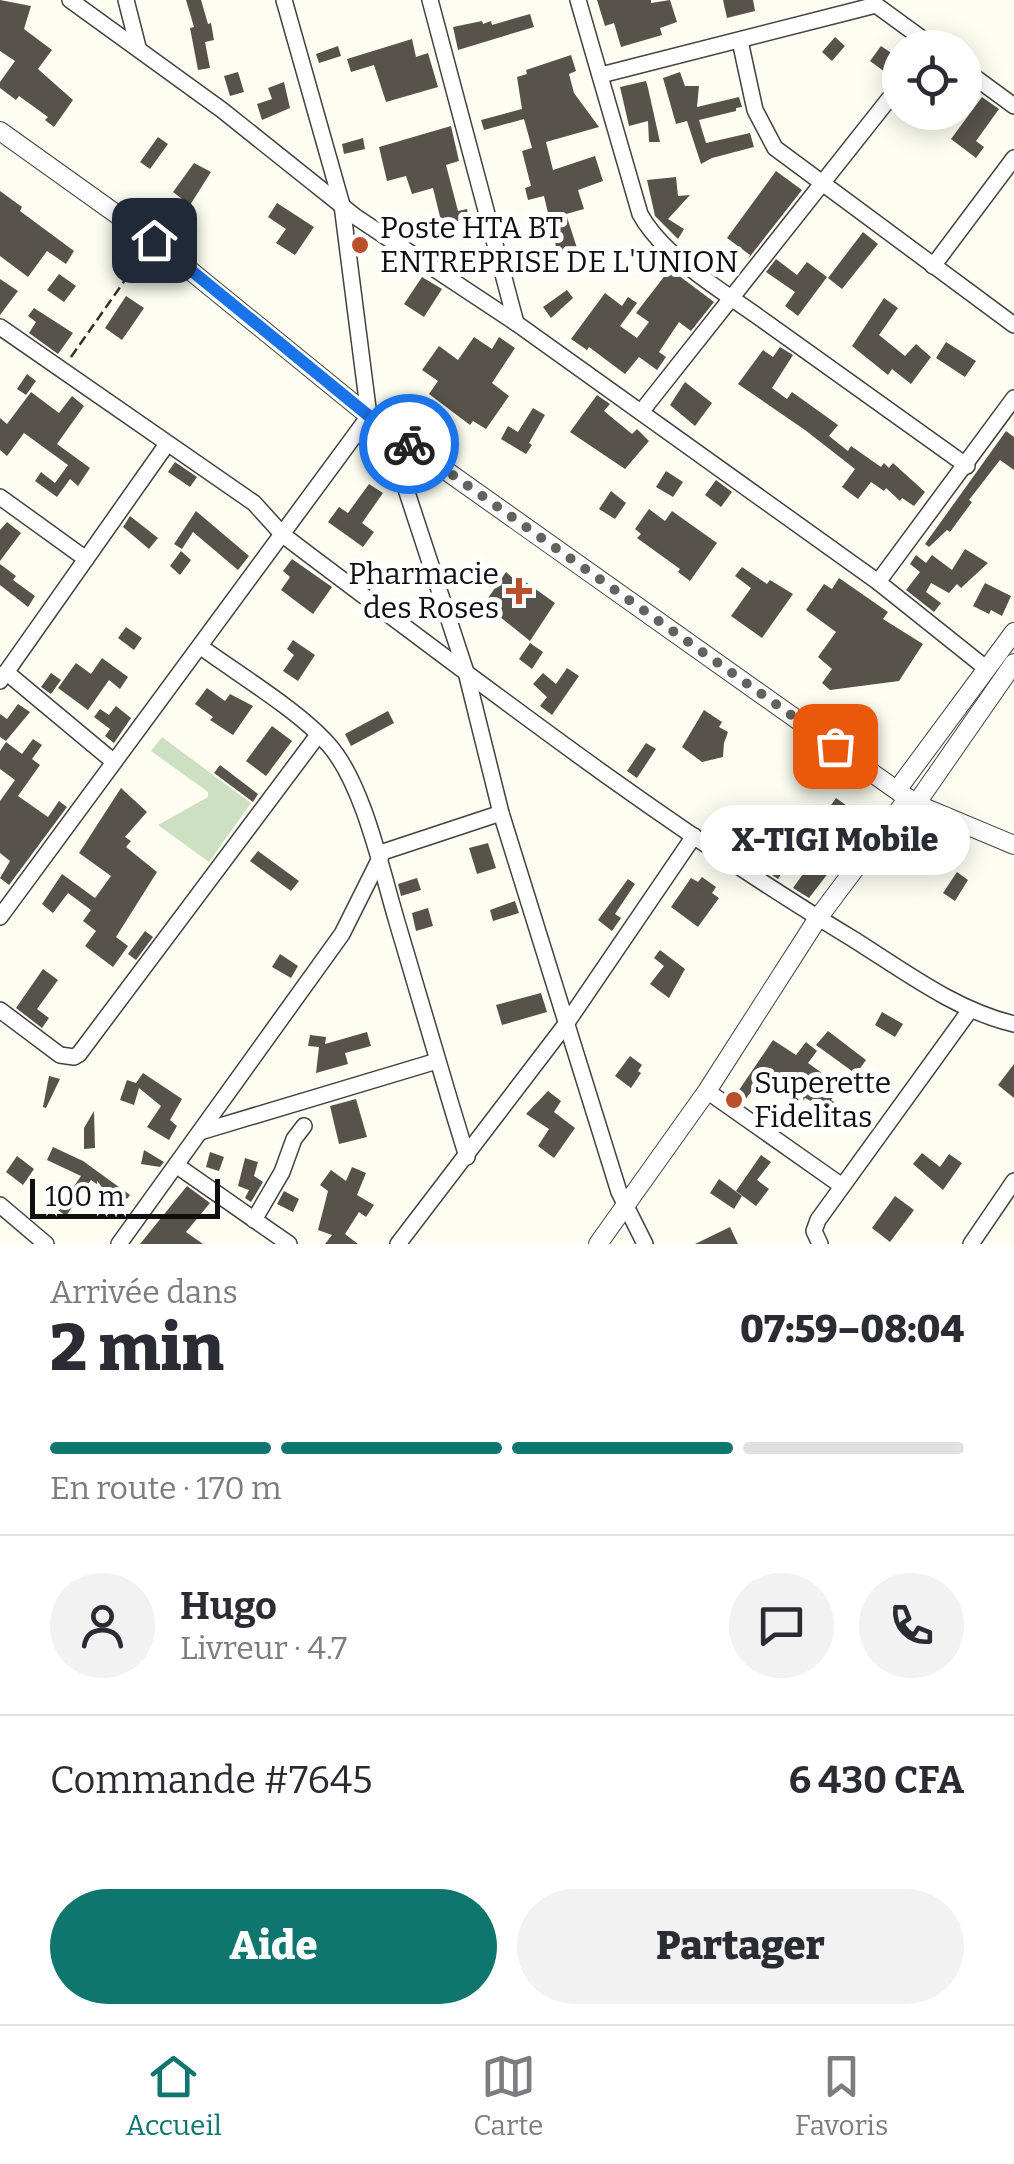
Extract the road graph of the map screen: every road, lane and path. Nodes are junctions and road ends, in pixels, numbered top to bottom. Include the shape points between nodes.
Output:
1 (70, 0) edge
2 (126, 0) edge
3 (284, 0) edge
4 (430, 0) edge
5 (578, 0) edge
6 (838, 6) edge
7 (910, 30) edge
8 (740, 41) junction
9 (138, 47) junction
10 (601, 75) junction
11 (982, 82) edge
12 (1014, 106) edge
13 (882, 108) edge
14 (0, 131) edge
15 (1014, 158) edge
16 (820, 185) junction
17 (342, 205) junction
18 (154, 240) junction
19 (933, 266) junction
20 (732, 297) junction
21 (516, 323) junction
22 (1014, 325) edge
23 (0, 327) edge
24 (62, 370) junction
25 (1014, 398) edge
26 (641, 412) junction
27 (369, 416) junction
28 (167, 444) junction
29 (966, 466) junction
30 (0, 497) edge
31 (284, 535) junction
32 (86, 558) junction
33 (878, 582) junction
34 (1014, 632) edge
35 (201, 647) junction
36 (1014, 664) edge
37 (466, 672) junction
38 (3, 676) edge
39 (1001, 679) edge
40 (318, 735) junction
41 (114, 762) junction
42 (907, 797) junction
43 (501, 813) junction
44 (694, 836) junction
45 (1014, 845) edge
46 (378, 858) junction
47 (0, 917) edge
48 (818, 918) junction
49 (0, 1010) edge
50 (970, 1010) junction
51 (566, 1024) junction
52 (1014, 1024) edge
53 (437, 1061) junction
54 (707, 1091) junction
55 (304, 1126) dead end
56 (200, 1132) junction
57 (467, 1157) junction
58 (176, 1166) junction
59 (1014, 1181) edge
60 (842, 1186) junction
61 (0, 1205) edge
62 (625, 1205) junction
63 (254, 1220) junction
64 (46, 1244) edge
65 (120, 1244) edge
66 (288, 1244) edge
67 (398, 1244) edge
68 (598, 1244) edge
69 (645, 1244) edge
70 (820, 1244) edge
71 (971, 1244) edge

1 - 9 street
2 - 9 street
3 - 17 street
4 - 21 street
5 - 10 street
6 - 7 street via 878,5
6 - 8 street
8 - 10 street
8 - 16 street via 766,136
9 - 17 street
10 - 20 street via 648,230
11 - 12 street
13 - 16 street
14 - 18 street
15 - 19 street
16 - 19 street
16 - 20 street
17 - 21 street
17 - 27 street
18 - 24 path
18 - 27 street
19 - 22 street
20 - 26 street
20 - 29 street
21 - 26 street
23 - 24 street
24 - 28 street
25 - 29 street
26 - 33 street
27 - 31 street
27 - 37 street via 400,471
27 - 42 street
28 - 31 street via 254,503
28 - 32 street
29 - 33 street
30 - 32 street
31 - 35 street
31 - 37 street
32 - 38 street
33 - 39 street
34 - 39 street
35 - 40 street
35 - 41 street
36 - 39 street
37 - 43 street
37 - 44 street
38 - 41 street
39 - 42 street
40 - 46 street via 342,764
40 - 49 street via 79,1054 60,1055
41 - 47 street
42 - 45 street
42 - 48 street
43 - 46 street via 388,849
43 - 51 street
44 - 48 street
44 - 51 street
46 - 53 street
46 - 56 street via 342,934
48 - 50 street
48 - 54 street
50 - 52 street
50 - 60 street
51 - 57 street
51 - 62 street
53 - 56 street
53 - 57 street
54 - 60 street
54 - 62 street
55 - 63 street
56 - 58 street
57 - 67 street
58 - 63 street
58 - 65 street
59 - 71 street
60 - 70 street via 815,1226
61 - 64 street
62 - 68 street
62 - 69 street
63 - 66 street

